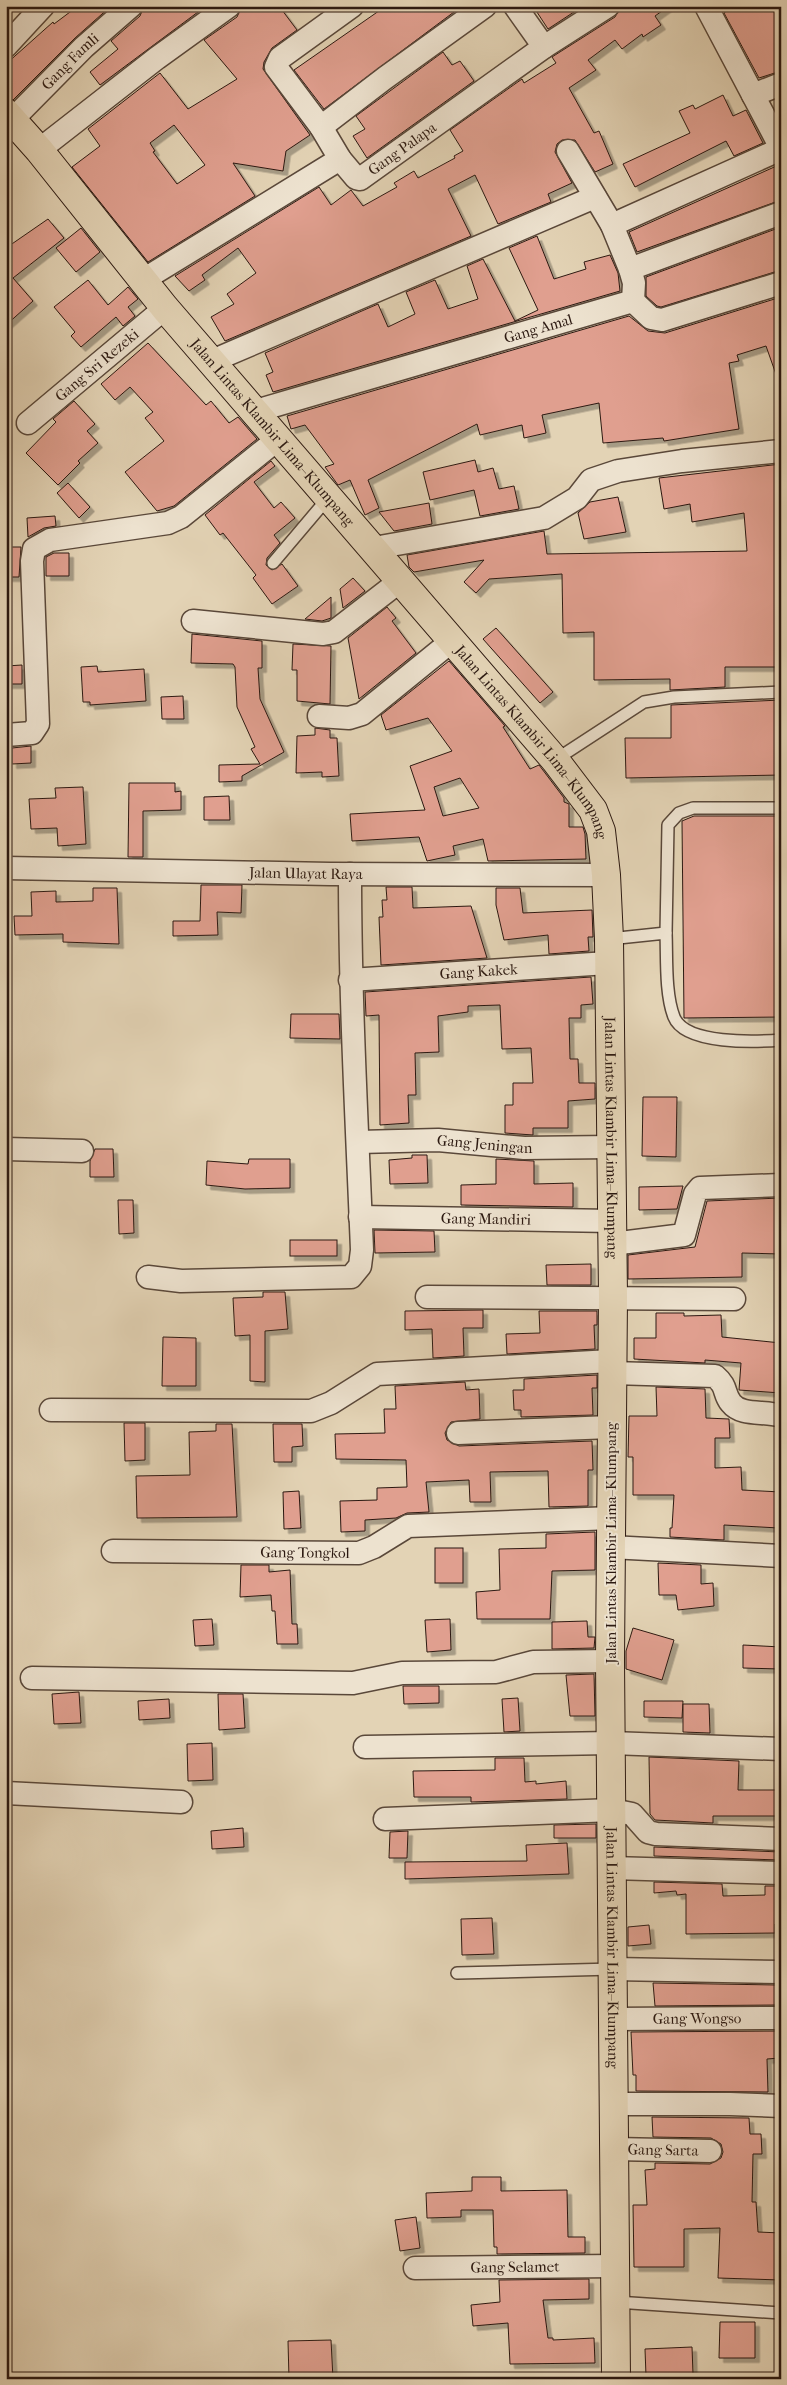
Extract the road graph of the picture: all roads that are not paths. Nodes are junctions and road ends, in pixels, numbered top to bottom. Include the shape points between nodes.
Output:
1 (43, 6) edge
2 (131, 6) edge
3 (229, 6) edge
4 (352, 6) edge
5 (486, 6) edge
6 (515, 6) edge
7 (608, 6) edge
8 (706, 6) edge
9 (6, 46) edge
10 (544, 46) junction
11 (781, 84) edge
12 (753, 96) junction
13 (8, 120) edge
14 (321, 126) junction
15 (781, 149) edge
16 (39, 150) junction
17 (568, 151) dead end
18 (340, 159) junction
19 (595, 197) junction
20 (781, 213) edge
21 (612, 225) junction
22 (630, 269) junction
23 (143, 280) junction
24 (781, 283) edge
25 (634, 301) junction
26 (165, 308) junction
27 (212, 361) junction
28 (256, 411) junction
29 (28, 423) dead end
30 (278, 439) junction
31 (781, 452) edge
32 (328, 498) junction
33 (374, 548) junction
34 (274, 563) dead end
35 (400, 581) junction
36 (193, 621) dead end
37 (453, 640) junction
38 (781, 692) edge
39 (319, 716) dead end
40 (6, 735) edge
41 (555, 760) junction
42 (781, 808) edge
43 (6, 868) edge
44 (350, 874) junction
45 (606, 875) junction
46 (666, 934) junction
47 (609, 951) junction
48 (350, 980) junction
49 (781, 1040) edge
50 (359, 1142) junction
51 (611, 1147) junction
52 (6, 1149) edge
53 (82, 1151) dead end
54 (781, 1185) edge
55 (360, 1217) junction
56 (612, 1233) junction
57 (148, 1277) dead end
58 (427, 1296) dead end
59 (613, 1297) junction
60 (734, 1299) dead end
61 (612, 1367) junction
62 (51, 1410) dead end
63 (781, 1416) edge
64 (611, 1427) junction
65 (458, 1433) dead end
66 (612, 1518) junction
67 (610, 1547) junction
68 (113, 1551) dead end
69 (781, 1556) edge
70 (610, 1661) junction
71 (32, 1678) dead end
72 (611, 1743) junction
73 (364, 1747) dead end
74 (781, 1749) edge
75 (6, 1793) edge
76 (181, 1802) dead end
77 (612, 1810) junction
78 (385, 1819) dead end
79 (781, 1839) edge
80 (612, 1868) junction
81 (781, 1873) edge
82 (613, 1970) junction
83 (781, 1972) edge
84 (457, 1973) dead end
85 (781, 2018) edge
86 (613, 2019) junction
87 (614, 2104) junction
88 (781, 2106) edge
89 (615, 2149) junction
90 (710, 2151) dead end
91 (616, 2266) junction
92 (415, 2268) dead end
93 (616, 2302) junction
94 (781, 2313) edge
95 (616, 2379) edge

1 - 9 street
2 - 13 street, Gang Famli
3 - 16 street
4 - 14 street via 280,58 276,67
5 - 14 street
6 - 10 street
7 - 10 street, Gang Palapa
8 - 12 street
10 - 18 street, Gang Palapa via 365,177 356,178
11 - 12 street
12 - 15 street
13 - 16 main road, Jalan Lintas Klambir Lima–Klumpang
14 - 18 street
15 - 21 street
16 - 23 main road, Jalan Lintas Klambir Lima–Klumpang
17 - 19 street
18 - 23 street
19 - 21 street
19 - 27 street
20 - 22 street
21 - 22 street
22 - 25 street
23 - 26 main road, Jalan Lintas Klambir Lima–Klumpang
24 - 25 street via 662,320 651,318
25 - 28 street, Gang Amal
26 - 27 main road, Jalan Lintas Klambir Lima–Klumpang
26 - 29 street, Gang Sri Rezeki
27 - 28 main road, Jalan Lintas Klambir Lima–Klumpang
28 - 30 main road, Jalan Lintas Klambir Lima–Klumpang
30 - 32 main road, Jalan Lintas Klambir Lima–Klumpang
30 - 40 street via 181,517 168,523 50,540 34,548 38,724 32,733
31 - 33 street via 682,461 618,471 591,480 577,498 544,518
32 - 33 main road, Jalan Lintas Klambir Lima–Klumpang
32 - 34 lane
33 - 35 main road, Jalan Lintas Klambir Lima–Klumpang
35 - 36 street via 334,632 323,634
35 - 37 main road, Jalan Lintas Klambir Lima–Klumpang
37 - 39 street via 362,714 349,718
37 - 41 main road, Jalan Lintas Klambir Lima–Klumpang
38 - 41 lane via 674,697 644,702
41 - 45 main road, Jalan Lintas Klambir Lima–Klumpang via 593,810 601,831
42 - 46 lane via 693,808 679,813 668,825
43 - 44 street, Jalan Ulayat Raya
44 - 45 street, Jalan Ulayat Raya
44 - 48 street
45 - 47 main road, Jalan Lintas Klambir Lima–Klumpang
46 - 47 lane
46 - 49 lane via 668,982 674,1018 685,1030 710,1038 756,1042
47 - 48 street, Gang Kakek
47 - 51 main road, Jalan Lintas Klambir Lima–Klumpang
48 - 50 street
50 - 51 street, Gang Jeningan via 438,1140 524,1148
50 - 55 street
51 - 56 main road, Jalan Lintas Klambir Lima–Klumpang
52 - 53 street
54 - 56 street, Gang Mandiri via 700,1188 695,1194 684,1234 678,1237
55 - 56 street, Gang Mandiri
55 - 57 street via 360,1266 351,1277 181,1281
56 - 59 main road, Jalan Lintas Klambir Lima–Klumpang
58 - 59 street
59 - 60 street
59 - 61 main road, Jalan Lintas Klambir Lima–Klumpang
61 - 62 street via 377,1374 331,1403 311,1411
61 - 63 street via 715,1376 724,1384 730,1402 738,1410
61 - 64 main road, Jalan Lintas Klambir Lima–Klumpang
64 - 65 street
64 - 66 main road, Jalan Lintas Klambir Lima–Klumpang
66 - 67 main road, Jalan Lintas Klambir Lima–Klumpang
66 - 68 street, Gang Tongkol via 408,1526 359,1553
67 - 69 street
67 - 70 main road, Jalan Lintas Klambir Lima–Klumpang
70 - 71 street via 533,1662 496,1672 402,1673 353,1683
70 - 72 main road, Jalan Lintas Klambir Lima–Klumpang
72 - 73 street
72 - 74 street
72 - 77 main road, Jalan Lintas Klambir Lima–Klumpang
75 - 76 street
77 - 78 street
77 - 79 street via 632,1814 648,1832 656,1834
77 - 80 main road, Jalan Lintas Klambir Lima–Klumpang
80 - 81 street
80 - 82 main road, Jalan Lintas Klambir Lima–Klumpang
82 - 83 street
82 - 84 lane
82 - 86 main road, Jalan Lintas Klambir Lima–Klumpang
85 - 86 street, Gang Wongso
86 - 87 main road, Jalan Lintas Klambir Lima–Klumpang
87 - 88 street
87 - 89 main road, Jalan Lintas Klambir Lima–Klumpang
89 - 90 street, Gang Sarta
89 - 91 main road, Jalan Lintas Klambir Lima–Klumpang
91 - 92 street, Gang Selamet
91 - 93 main road, Jalan Lintas Klambir Lima–Klumpang
93 - 94 lane
93 - 95 main road, Jalan Lintas Klambir Lima–Klumpang

